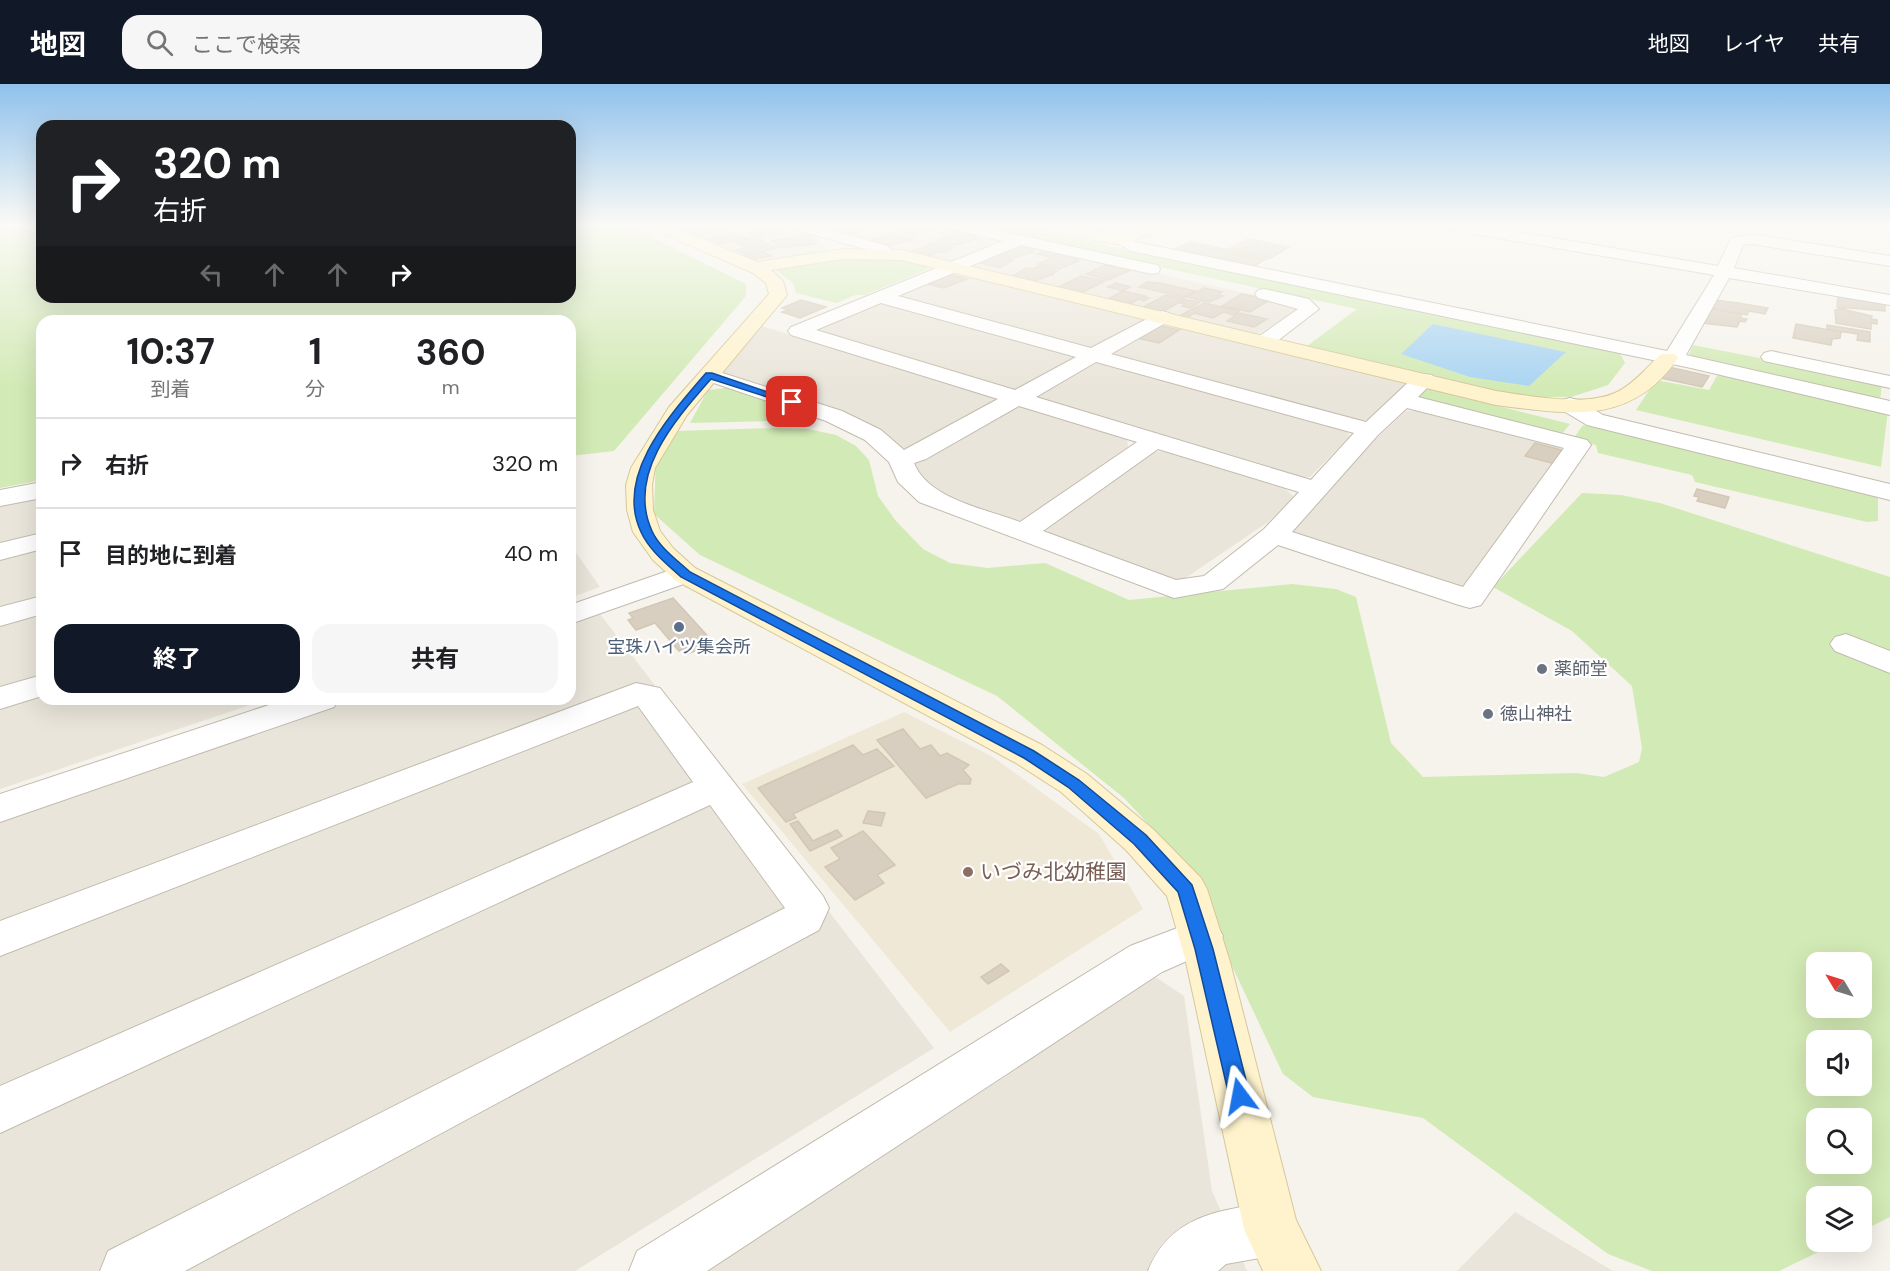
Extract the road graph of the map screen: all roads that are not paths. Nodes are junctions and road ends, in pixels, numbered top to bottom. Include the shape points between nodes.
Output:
1 (772, 279) edge
2 (920, 279) edge
3 (1007, 279) edge
4 (1291, 279) edge
5 (1720, 279) edge
6 (1768, 279) edge
7 (1245, 290) dead end
8 (879, 297) junction
9 (1890, 300) edge
10 (1162, 317) junction
11 (1684, 339) junction
12 (1265, 341) junction
13 (1708, 344) dead end
14 (1755, 354) dead end
15 (1091, 356) junction
16 (1668, 358) junction
17 (709, 375) junction
18 (1424, 380) junction
19 (1890, 382) edge
20 (1015, 398) junction
21 (1403, 400) junction
22 (1570, 405) junction
23 (1890, 408) edge
24 (1370, 430) junction
25 (1154, 441) junction
26 (900, 459) junction
27 (1314, 489) junction
28 (36, 491) edge
29 (1890, 492) edge
30 (0, 498) edge
31 (1022, 533) junction
32 (1274, 535) junction
33 (36, 543) edge
34 (0, 552) edge
35 (686, 574) junction
36 (36, 607) edge
37 (576, 613) edge
38 (0, 617) edge
39 (1846, 644) dead end
40 (1890, 663) edge
41 (36, 687) edge
42 (0, 698) edge
43 (304, 705) edge
44 (716, 787) junction
45 (0, 808) edge
46 (1201, 936) junction
47 (0, 939) edge
48 (0, 1110) edge
49 (1282, 1250) edge
50 (128, 1271) edge
51 (657, 1271) edge
52 (1176, 1271) edge

1 - 17 street via 778,295
2 - 8 street
3 - 10 street
4 - 16 street
5 - 11 street
6 - 9 street
7 - 12 street via 1303,303 1310,309
8 - 15 street
8 - 20 street via 798,331
10 - 12 street
10 - 15 street
11 - 13 street
11 - 16 street via 1676,354
12 - 18 street
14 - 19 street
15 - 20 street
15 - 24 street
16 - 22 street via 1645,383 1625,397
16 - 23 street
17 - 26 street via 834,416 873,435
17 - 35 street via 677,412 644,468 639,485 646,532
18 - 21 street
18 - 22 street via 1496,398
20 - 25 street
20 - 26 street via 917,454
21 - 24 street
21 - 32 street via 1579,445 1470,599
22 - 29 street via 1595,420
24 - 27 street
25 - 27 street
25 - 31 street
26 - 31 street via 907,477 928,497
27 - 32 street
28 - 30 street
31 - 32 street via 1174,590 1213,582
33 - 34 street
35 - 37 street
35 - 46 street via 1029,754 1074,783 1140,840 1186,889
36 - 38 street
39 - 40 street
41 - 42 street
43 - 45 street
44 - 47 street via 648,696 636,694
44 - 48 street
44 - 50 street via 808,908 804,918
46 - 49 street
46 - 51 street via 1146,959
49 - 52 street via 1213,1239

